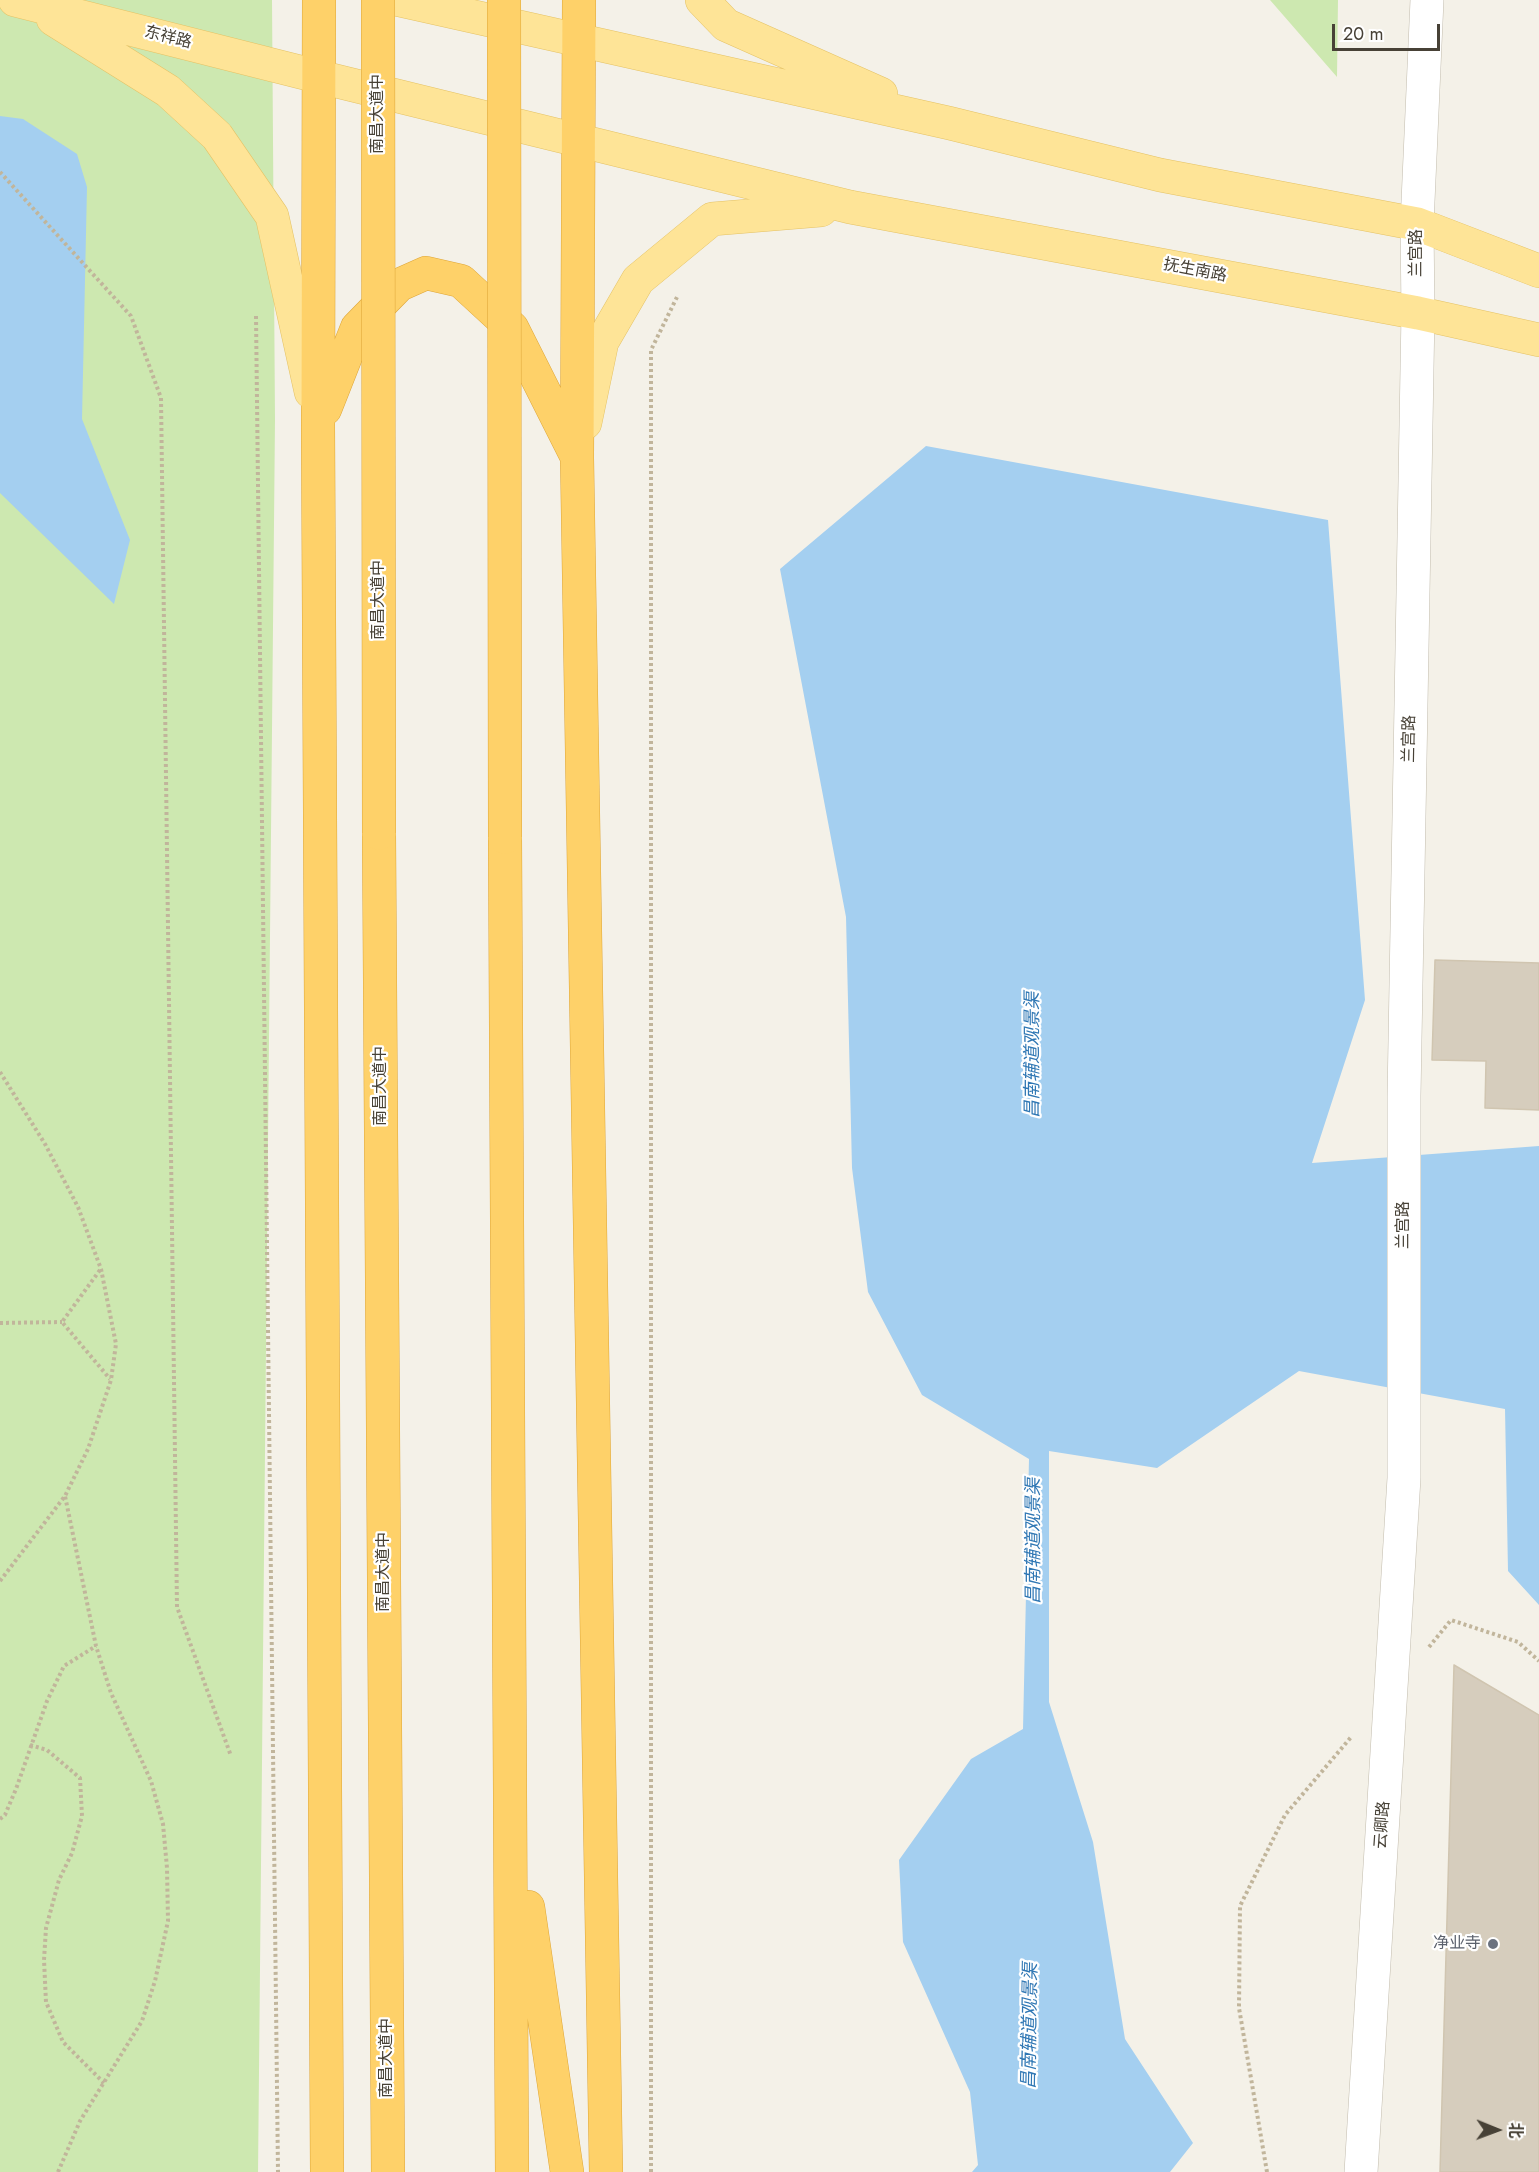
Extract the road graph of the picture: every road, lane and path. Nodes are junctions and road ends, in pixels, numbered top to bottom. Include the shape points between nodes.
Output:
1 (319, 0) edge
2 (378, 0) edge
3 (399, 0) edge
4 (504, 0) edge
5 (579, 0) edge
6 (702, 0) edge
7 (1427, 0) edge
8 (21, 1) edge
9 (579, 40) junction
10 (320, 77) junction
11 (949, 123) junction
12 (579, 141) junction
13 (0, 172) edge
14 (850, 207) junction
15 (1417, 224) junction
16 (672, 252) junction
17 (1539, 271) edge
18 (1418, 313) junction
19 (256, 314) dead end
20 (1539, 340) edge
21 (318, 425) junction
22 (577, 457) junction
23 (0, 1072) edge
24 (101, 1269) junction
25 (62, 1322) junction
26 (0, 1323) edge
27 (111, 1380) junction
28 (1404, 1478) joint
29 (65, 1496) junction
30 (0, 1581) edge
31 (96, 1646) junction
32 (1429, 1647) dead end
33 (1539, 1662) edge
34 (1353, 1734) dead end
35 (30, 1745) junction
36 (231, 1756) dead end
37 (511, 1793) junction
38 (0, 1819) edge
39 (104, 2083) junction
40 (58, 2172) edge
41 (278, 2172) edge
42 (327, 2172) edge
43 (388, 2172) edge
44 (512, 2172) edge
45 (567, 2172) edge
46 (606, 2172) edge
47 (651, 2172) edge
48 (1267, 2172) edge
49 (1361, 2172) edge

1 - 10 highway
2 - 43 highway, 南昌大道中, bridge
3 - 9 main road
4 - 37 highway, bridge
5 - 9 highway
6 - 11 main road via 726,25
7 - 15 street, 兰宫路
8 - 10 main road, 东祥路
8 - 21 main road via 168,91 217,136 272,216
9 - 11 main road
9 - 12 highway
10 - 12 main road, 东祥路
10 - 21 highway
11 - 15 main road via 1160,175
12 - 14 main road, 东祥路
12 - 22 highway
13 - 36 path via 131,316 161,398 177,1607
14 - 16 main road via 712,219
14 - 18 main road, 抚生南路
15 - 17 main road
15 - 18 street, 兰宫路
16 - 22 main road via 638,280 602,342
16 - 47 path via 681,288 651,350
18 - 20 main road, 抚生南路
18 - 28 street, 兰宫路 via 1404,1096
19 - 41 path
21 - 22 highway via 357,328 399,285 426,273 461,280 512,328
21 - 42 highway
22 - 46 highway
23 - 24 path via 78,1207
24 - 25 path
24 - 27 path via 116,1344
25 - 26 path
25 - 27 path
27 - 29 path via 88,1449
28 - 49 street, 云卿路
29 - 30 path
29 - 31 path
31 - 35 path via 64,1666
31 - 39 path via 111,1693 151,1781 163,1824 168,1920 142,2021
32 - 33 path via 1451,1620 1518,1642
34 - 48 path via 1285,1815 1240,1906 1239,2008
35 - 38 path via 16,1789
35 - 39 path via 47,1750 80,1778 82,1816 46,1928 46,2002 63,2043
37 - 44 highway
37 - 45 highway
39 - 40 path via 80,2121

